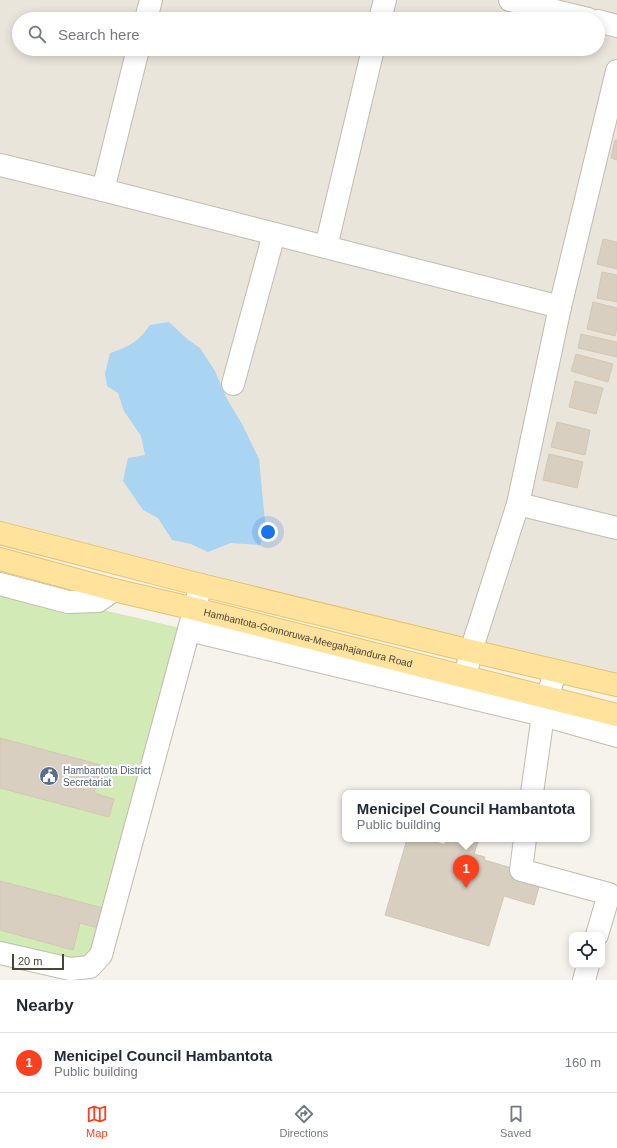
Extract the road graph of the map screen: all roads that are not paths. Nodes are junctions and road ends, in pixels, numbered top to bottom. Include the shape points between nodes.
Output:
1 (151, 0) edge
2 (385, 0) edge
3 (510, 0) edge
4 (148, 12) edge
5 (382, 12) edge
6 (559, 12) edge
7 (605, 23) edge
8 (617, 26) edge
9 (136, 56) edge
10 (371, 56) edge
11 (617, 71) edge
12 (0, 165) edge
13 (103, 190) junction
14 (274, 234) junction
15 (326, 248) junction
16 (560, 307) junction
17 (233, 384) dead end
18 (518, 504) junction
19 (617, 528) edge
20 (0, 533) edge
21 (0, 559) edge
22 (0, 584) edge
23 (201, 585) junction
24 (114, 590) junction
25 (195, 609) junction
26 (190, 630) junction
27 (471, 651) junction
28 (555, 671) junction
29 (465, 677) junction
30 (617, 685) edge
31 (545, 707) junction
32 (617, 715) edge
33 (617, 736) edge
34 (532, 790) edge
35 (525, 842) edge
36 (598, 932) edge
37 (0, 953) edge
38 (587, 968) edge
39 (584, 980) edge

1 - 4 street
2 - 5 street
3 - 6 street
7 - 8 street
9 - 13 street
10 - 15 street
11 - 16 street
12 - 13 street
13 - 14 street
14 - 15 street
14 - 17 street
15 - 16 street
16 - 18 street
18 - 19 street
18 - 27 street
20 - 23 main road
21 - 24 main road, Hambantota-Gonnoruwa-Meegahajandura Road
22 - 24 street via 68,602 98,601
23 - 25 street
23 - 27 main road
24 - 25 main road, Hambantota-Gonnoruwa-Meegahajandura Road
25 - 26 street
25 - 29 main road, Hambantota-Gonnoruwa-Meegahajandura Road
26 - 31 street
26 - 37 street via 102,955 90,967 70,969
27 - 28 main road
27 - 29 street
28 - 30 main road
28 - 31 street
29 - 31 main road, Hambantota-Gonnoruwa-Meegahajandura Road
31 - 32 main road, Hambantota-Gonnoruwa-Meegahajandura Road
31 - 33 street
31 - 34 street
35 - 36 street via 521,870 609,894
38 - 39 street

